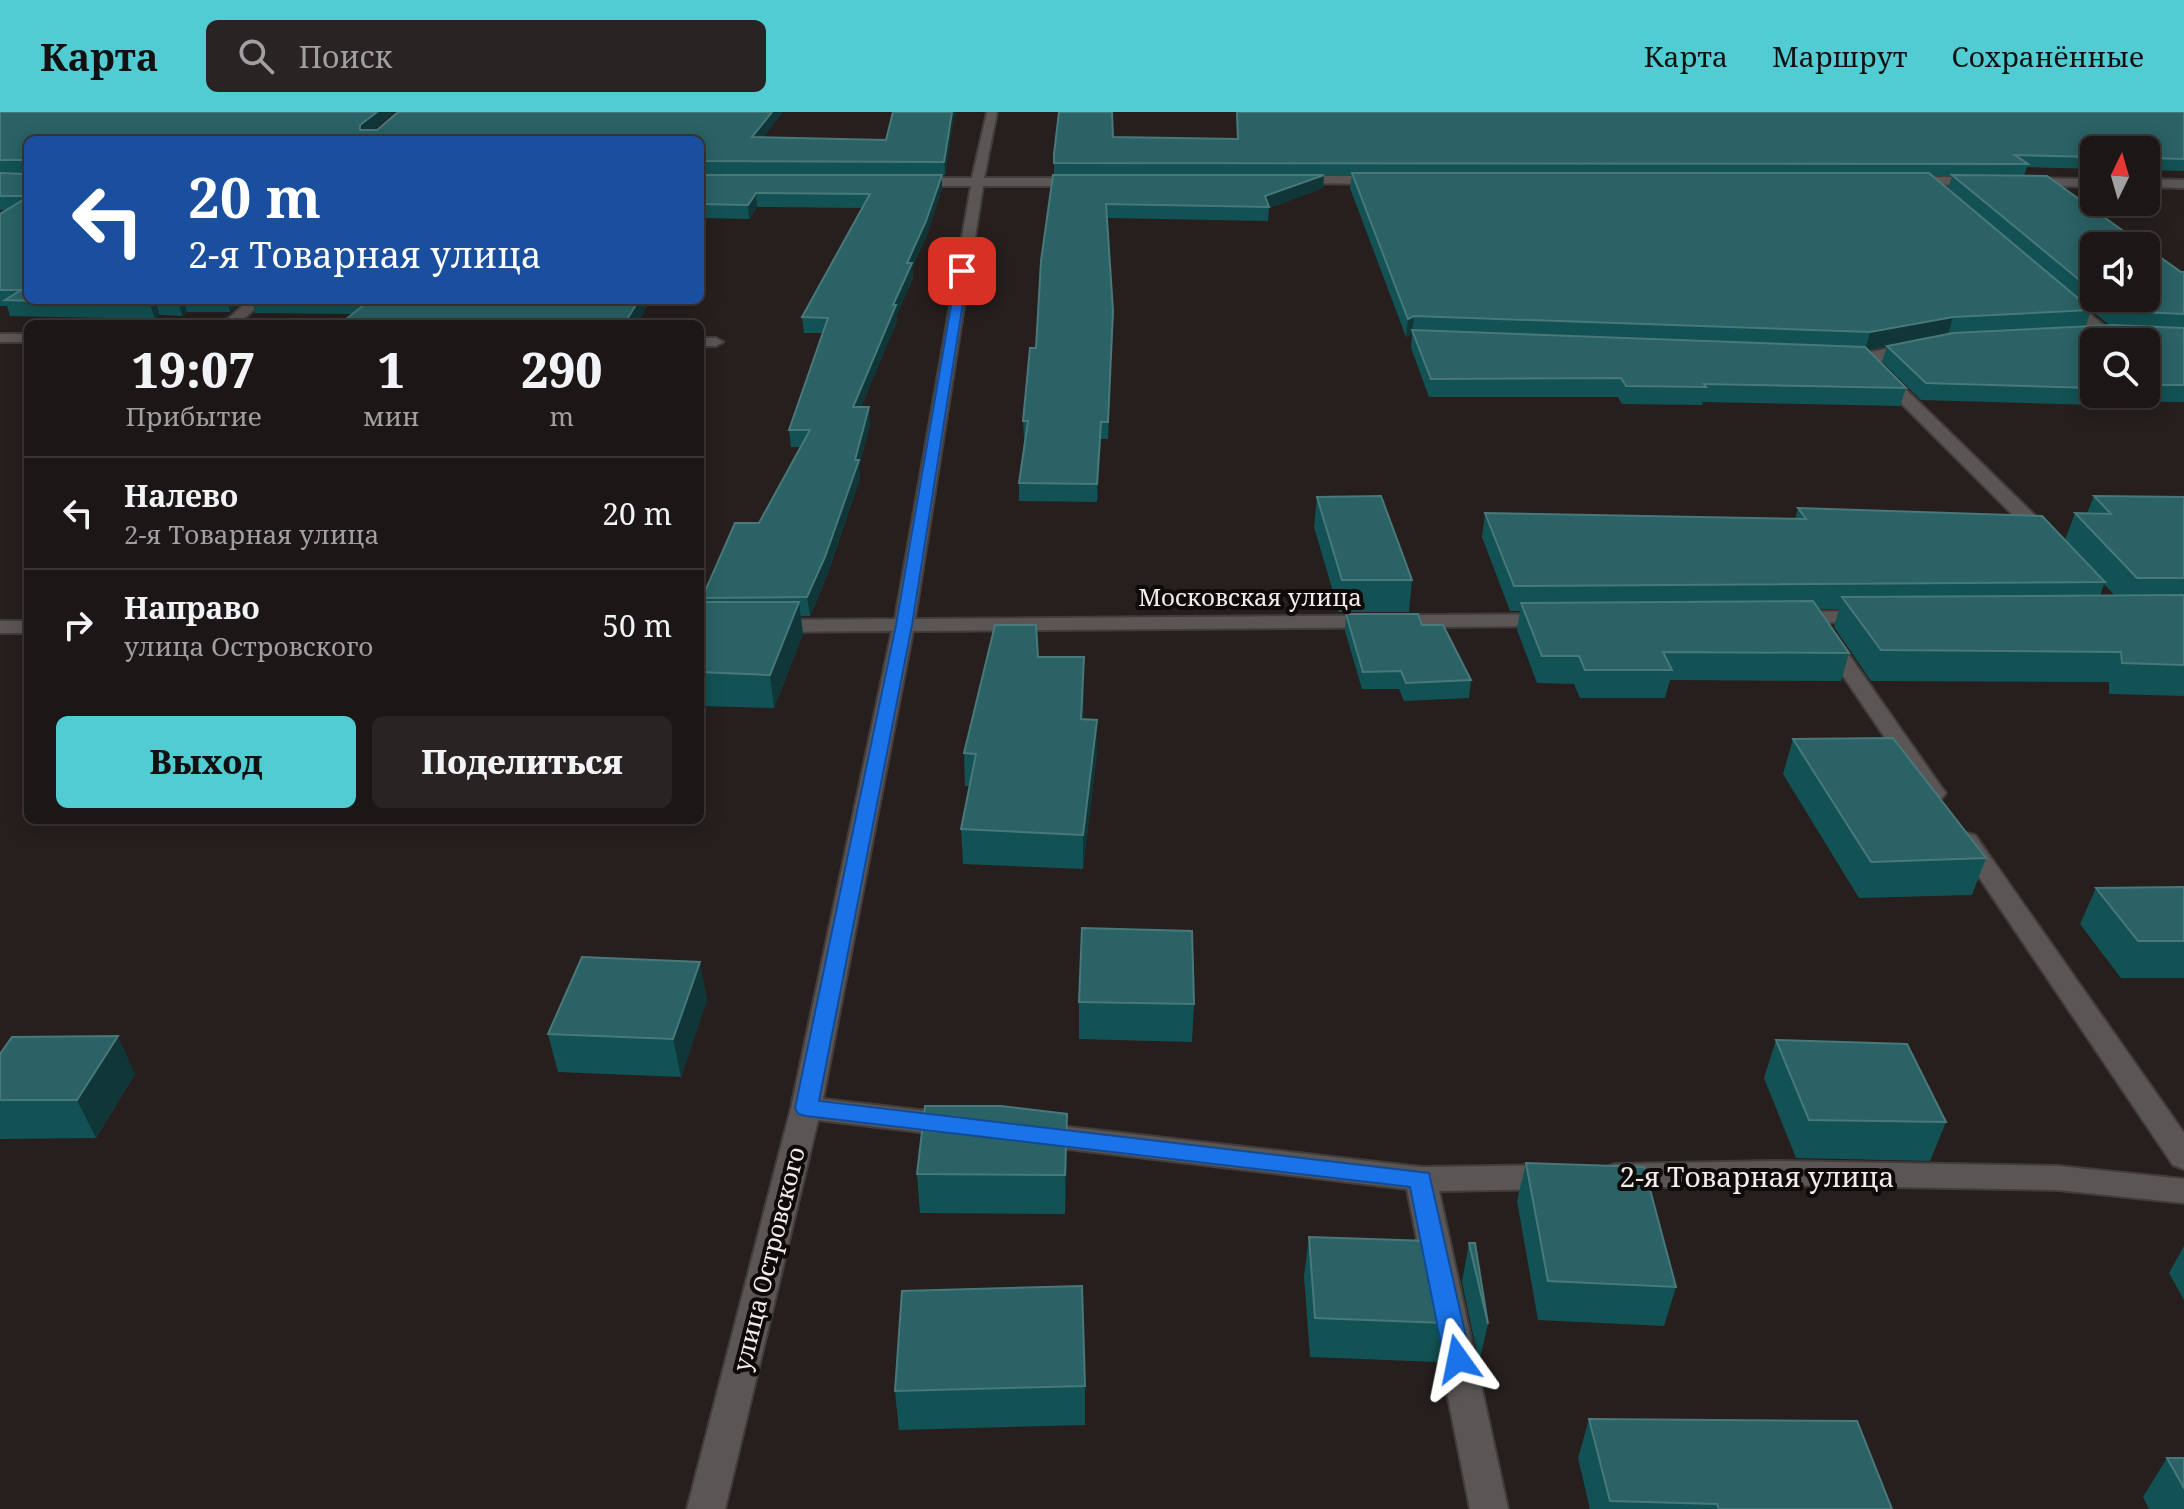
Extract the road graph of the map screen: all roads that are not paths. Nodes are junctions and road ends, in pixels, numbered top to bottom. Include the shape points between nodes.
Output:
1 (992, 112) edge
2 (1388, 179) edge
3 (1278, 180) edge
4 (1897, 181) edge
5 (1928, 181) junction
6 (900, 182) edge
7 (1104, 182) edge
8 (1989, 182) edge
9 (2004, 182) edge
10 (977, 183) junction
11 (2080, 183) edge
12 (2160, 183) edge
13 (2184, 184) edge
14 (1940, 191) edge
15 (2059, 293) edge
16 (253, 304) edge
17 (234, 320) edge
18 (2075, 335) edge
19 (0, 338) edge
20 (24, 338) edge
21 (1934, 345) edge
22 (1833, 357) edge
23 (1865, 358) junction
24 (2056, 547) edge
25 (1889, 617) edge
26 (1781, 618) edge
27 (1813, 618) junction
28 (1574, 620) edge
29 (904, 625) junction
30 (747, 626) edge
31 (0, 627) edge
32 (24, 627) edge
33 (806, 1108) junction
34 (980, 1128) edge
35 (1011, 1132) edge
36 (2184, 1157) edge
37 (1421, 1179) junction
38 (2184, 1191) edge
39 (706, 1509) edge
40 (1489, 1509) edge

1 - 10 street, улица Островского
2 - 3 street
4 - 5 street
5 - 8 street
5 - 14 street
6 - 10 street
7 - 10 street
9 - 11 street
10 - 29 street, улица Островского
12 - 13 street
15 - 18 street via 2114,334
16 - 17 street
19 - 20 street
21 - 23 street
22 - 23 street
23 - 24 street
25 - 27 street
26 - 27 street
27 - 36 street
28 - 29 street, Московская улица
29 - 30 street, Московская улица
29 - 33 street, улица Островского
31 - 32 street
33 - 34 street
33 - 39 street, улица Островского
35 - 37 street, 2-я Товарная улица
37 - 38 street, 2-я Товарная улица via 1821,1174 2058,1178
37 - 40 street

